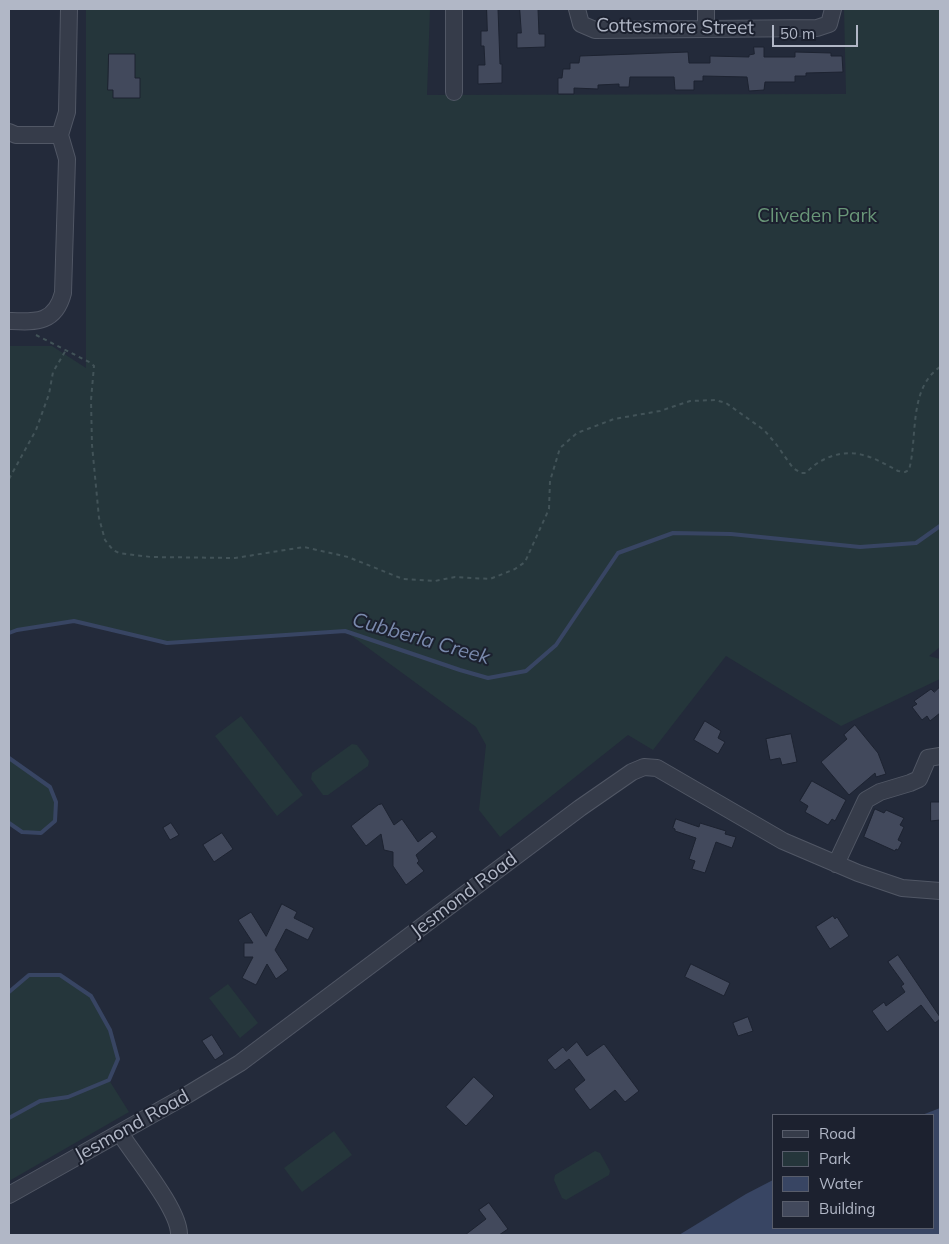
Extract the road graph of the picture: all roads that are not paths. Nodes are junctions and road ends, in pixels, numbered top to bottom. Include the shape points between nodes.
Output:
1 (69, 9) edge
2 (454, 9) edge
3 (577, 9) edge
4 (706, 9) edge
5 (833, 9) edge
6 (706, 28) junction
7 (454, 92) dead end
8 (9, 132) edge
9 (60, 135) junction
10 (9, 322) edge
11 (940, 756) edge
12 (836, 864) junction
13 (940, 891) edge
14 (120, 1133) junction
15 (9, 1195) edge
16 (179, 1235) edge

1 - 9 street via 67,112
2 - 7 street
3 - 6 street, Cottesmore Street via 581,24 595,30
4 - 6 street
5 - 6 street, Cottesmore Street via 829,24 818,28
8 - 9 street via 16,135
9 - 10 street via 67,159 60,305 42,320
11 - 12 street via 928,758 919,779 866,800
12 - 13 street, Jesmond Road via 902,888
12 - 14 street, Jesmond Road via 783,841 657,768 644,767 580,808 258,1051
14 - 15 street, Jesmond Road
14 - 16 street via 172,1210

